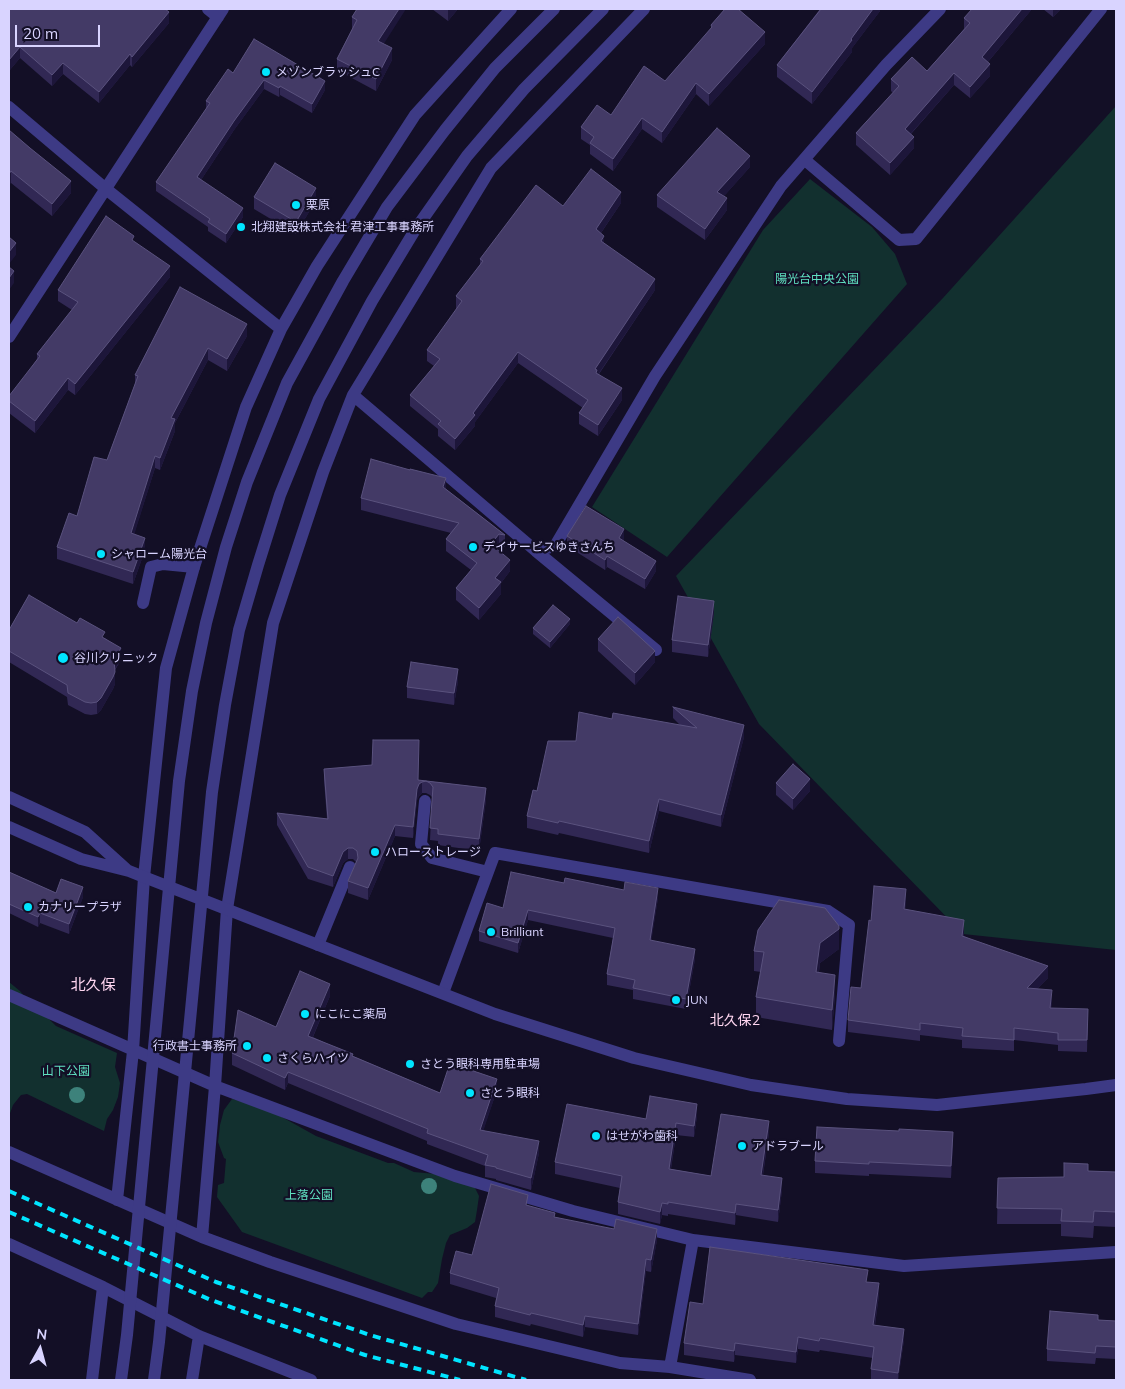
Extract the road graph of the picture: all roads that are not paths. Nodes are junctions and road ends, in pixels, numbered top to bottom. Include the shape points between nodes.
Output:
1 (208, 9) edge
2 (511, 9) edge
3 (554, 9) edge
4 (602, 9) edge
5 (644, 9) edge
6 (940, 9) edge
7 (1100, 9) edge
8 (221, 13) edge
9 (9, 107) edge
10 (805, 160) junction
11 (106, 189) junction
12 (281, 329) junction
13 (9, 337) edge
14 (353, 395) junction
15 (536, 551) junction
16 (194, 567) junction
17 (143, 603) dead end
18 (656, 650) edge
19 (9, 797) edge
20 (425, 800) dead end
21 (9, 827) edge
22 (350, 867) dead end
23 (129, 871) junction
24 (488, 872) junction
25 (144, 877) junction
26 (227, 910) junction
27 (318, 945) junction
28 (443, 993) junction
29 (9, 994) edge
30 (839, 1041) dead end
31 (133, 1051) junction
32 (1116, 1085) edge
33 (215, 1086) junction
34 (9, 1152) edge
35 (117, 1200) junction
36 (202, 1237) junction
37 (693, 1240) junction
38 (9, 1244) edge
39 (1116, 1252) edge
40 (103, 1287) junction
41 (199, 1336) junction
42 (670, 1367) junction
43 (92, 1380) edge
44 (121, 1380) edge
45 (154, 1380) edge
46 (192, 1380) edge
47 (311, 1380) edge
48 (750, 1380) edge

1 - 8 street
2 - 12 street via 415,115 317,266
3 - 44 street via 495,68 387,207 287,383 246,482 206,623 179,781
4 - 45 street via 524,89 467,156 415,230 372,301 319,400 277,504 239,630 212,792
5 - 14 street via 491,168
6 - 10 street
7 - 10 street via 916,239 899,240
8 - 11 street
9 - 11 street
10 - 15 street via 781,186 655,376 555,546
11 - 12 street
11 - 13 street
12 - 16 street via 246,407
14 - 15 street
14 - 26 street via 323,472 274,623
15 - 18 street
16 - 17 street via 163,564 150,567
16 - 25 street via 166,668
19 - 23 street via 85,832
20 - 24 street via 421,844 432,858
21 - 23 street via 81,859
22 - 27 street
23 - 25 street
24 - 28 street
24 - 30 street via 495,852 828,911 849,925
25 - 26 street
25 - 31 street
26 - 27 street
26 - 33 street
27 - 28 street
28 - 32 street via 495,1014 634,1058 751,1085 847,1100 937,1105
29 - 31 street
31 - 33 street
31 - 35 street
33 - 36 street
33 - 37 street via 455,1176 573,1211
34 - 35 street
35 - 36 street
36 - 42 street via 456,1324 620,1363
37 - 39 street via 904,1266
37 - 42 street
38 - 40 street
40 - 41 street
40 - 43 street
41 - 46 street
41 - 47 street
42 - 48 street

